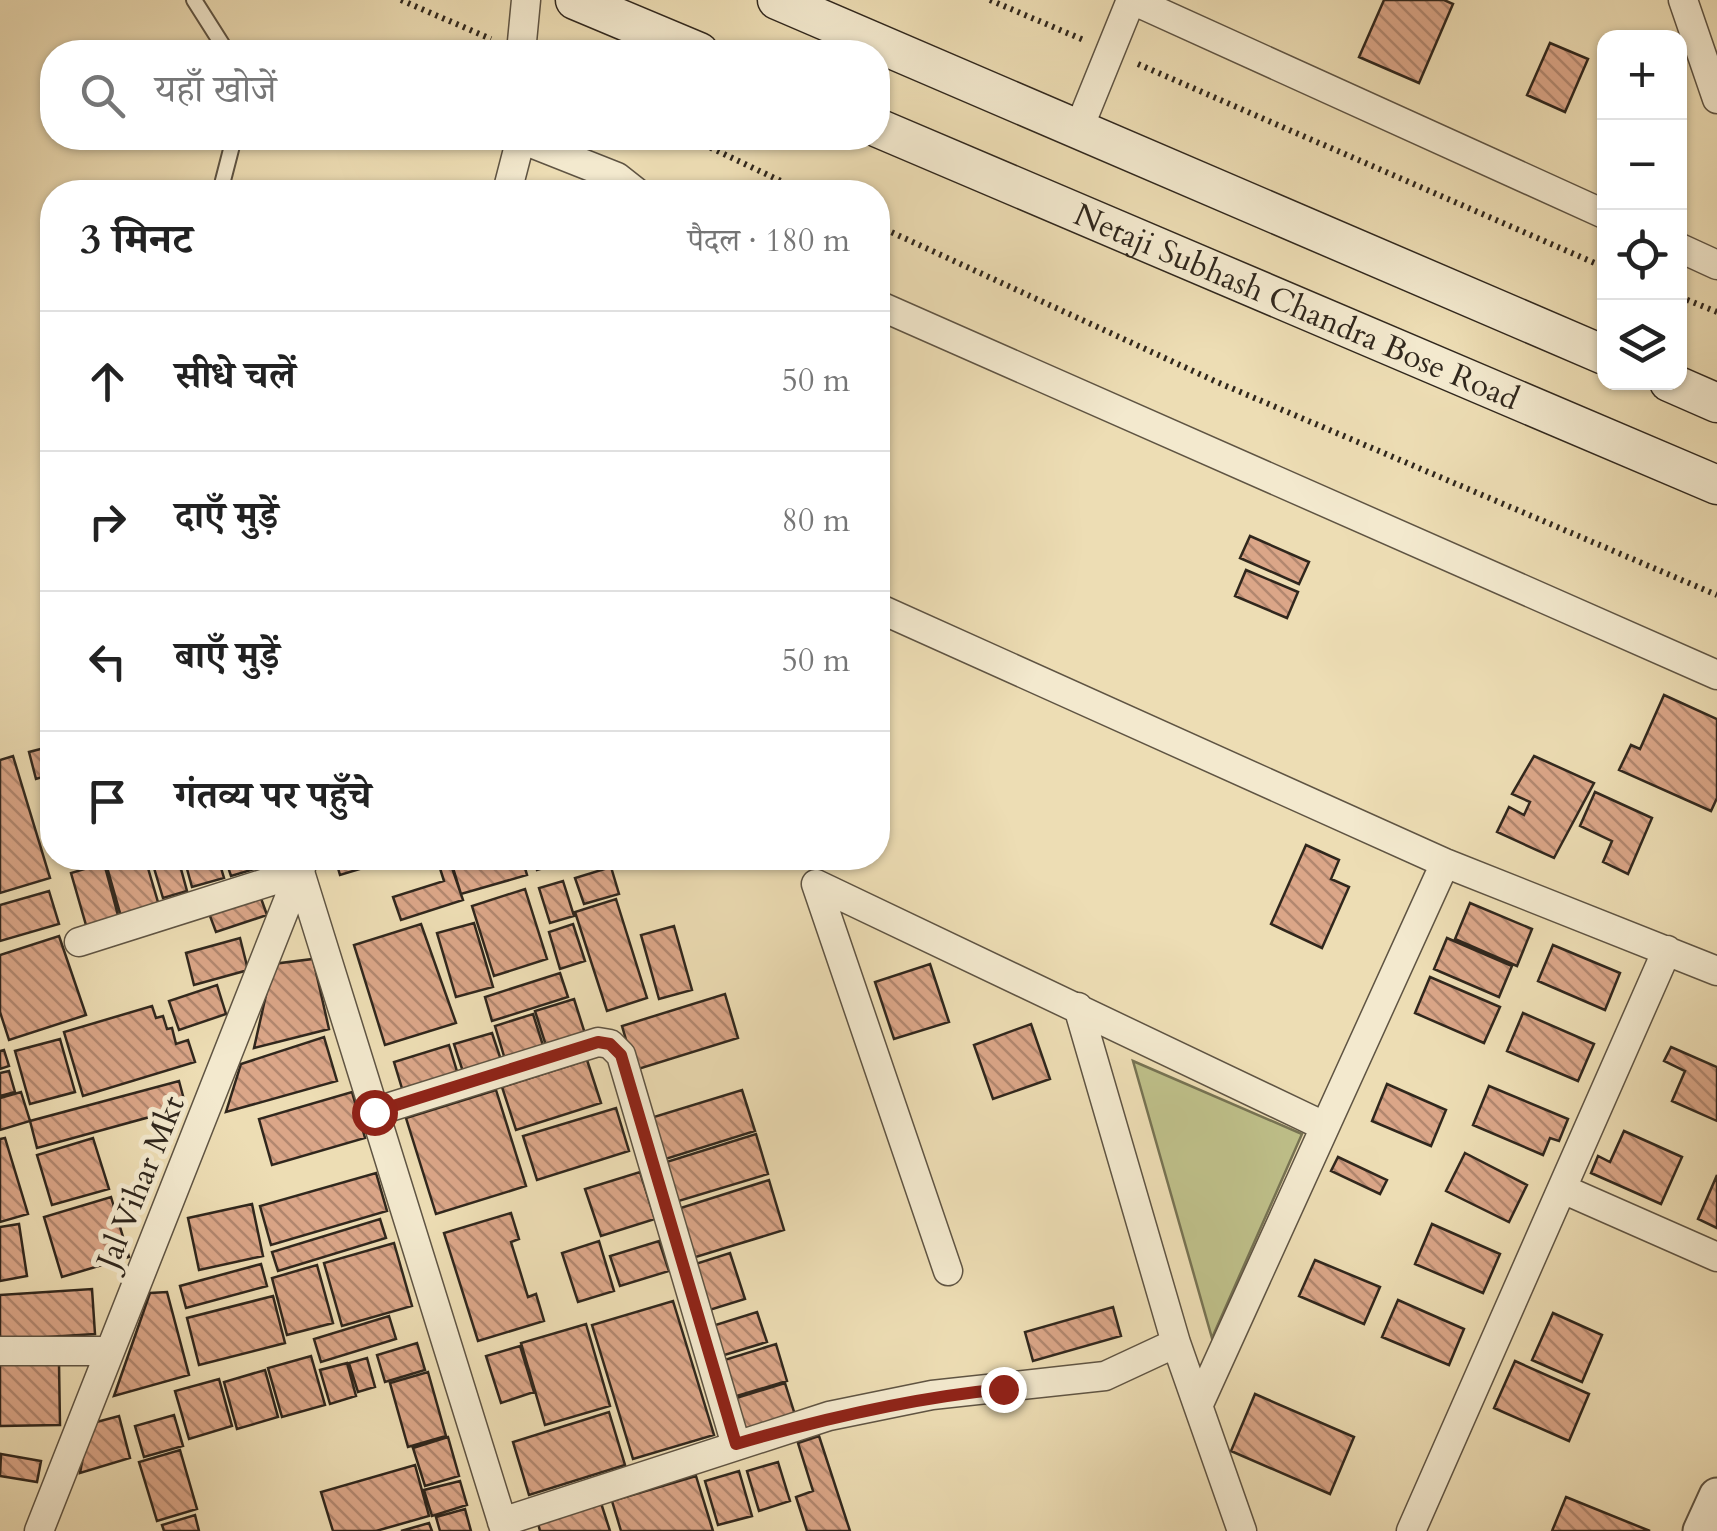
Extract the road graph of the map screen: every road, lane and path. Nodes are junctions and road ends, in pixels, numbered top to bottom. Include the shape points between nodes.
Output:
1 (194, 0) edge
2 (401, 0) edge
3 (526, 0) edge
4 (576, 0) edge
5 (776, 0) edge
6 (990, 0) edge
7 (1132, 0) edge
8 (1683, 0) edge
9 (219, 40) edge
10 (493, 40) edge
11 (522, 40) edge
12 (671, 40) edge
13 (871, 40) edge
14 (890, 48) edge
15 (1110, 52) junction
16 (1717, 99) edge
17 (1079, 128) junction
18 (890, 133) edge
19 (231, 150) edge
20 (517, 150) edge
21 (550, 150) edge
22 (715, 150) edge
23 (223, 180) edge
24 (510, 180) edge
25 (621, 180) edge
26 (779, 180) edge
27 (1597, 211) edge
28 (890, 232) edge
29 (1687, 251) edge
30 (1597, 264) edge
31 (1717, 265) edge
32 (1685, 300) edge
33 (890, 310) edge
34 (1717, 312) edge
35 (1597, 351) edge
36 (1687, 390) edge
37 (1717, 403) edge
38 (1717, 484) edge
39 (1717, 594) edge
40 (890, 613) edge
41 (1717, 675) edge
42 (1445, 863) junction
43 (288, 870) edge
44 (301, 870) edge
45 (304, 870) edge
46 (79, 942) dead end
47 (1667, 950) junction
48 (1717, 971) edge
49 (1078, 1007) junction
50 (374, 1112) junction
51 (1324, 1126) junction
52 (1565, 1190) junction
53 (1717, 1257) edge
54 (948, 1271) dead end
55 (1176, 1344) junction
56 (0, 1352) edge
57 (110, 1352) junction
58 (1199, 1404) junction
59 (736, 1444) junction
60 (1717, 1496) edge
61 (503, 1526) edge
62 (39, 1531) edge
63 (1242, 1531) edge
64 (1410, 1531) edge
65 (1701, 1531) edge

1 - 9 lane
2 - 10 path
3 - 11 street
4 - 12 main road
5 - 13 main road
6 - 15 path
7 - 15 street
7 - 27 street
8 - 16 street
14 - 17 main road
15 - 17 street
15 - 30 path
17 - 35 main road
18 - 38 main road, Netaji Subhash Chandra Bose Road
19 - 23 lane
20 - 24 street
21 - 25 street
22 - 26 path
28 - 39 path via 1218,382
29 - 31 street
32 - 34 path
33 - 41 street
36 - 37 main road
40 - 42 street
42 - 47 street
42 - 51 street
43 - 46 street
44 - 57 street, Jal Vihar Mkt
45 - 50 street
47 - 48 street
47 - 52 street
49 - 51 street
49 - 54 street via 816,884
49 - 55 street
50 - 59 street via 598,1042 610,1044 621,1055
50 - 61 street
51 - 58 street
52 - 53 street
52 - 64 street
55 - 58 street
55 - 59 street via 1105,1376 932,1396 829,1416
56 - 57 street
57 - 62 street, Jal Vihar Mkt
58 - 63 street
59 - 61 street
60 - 65 street

